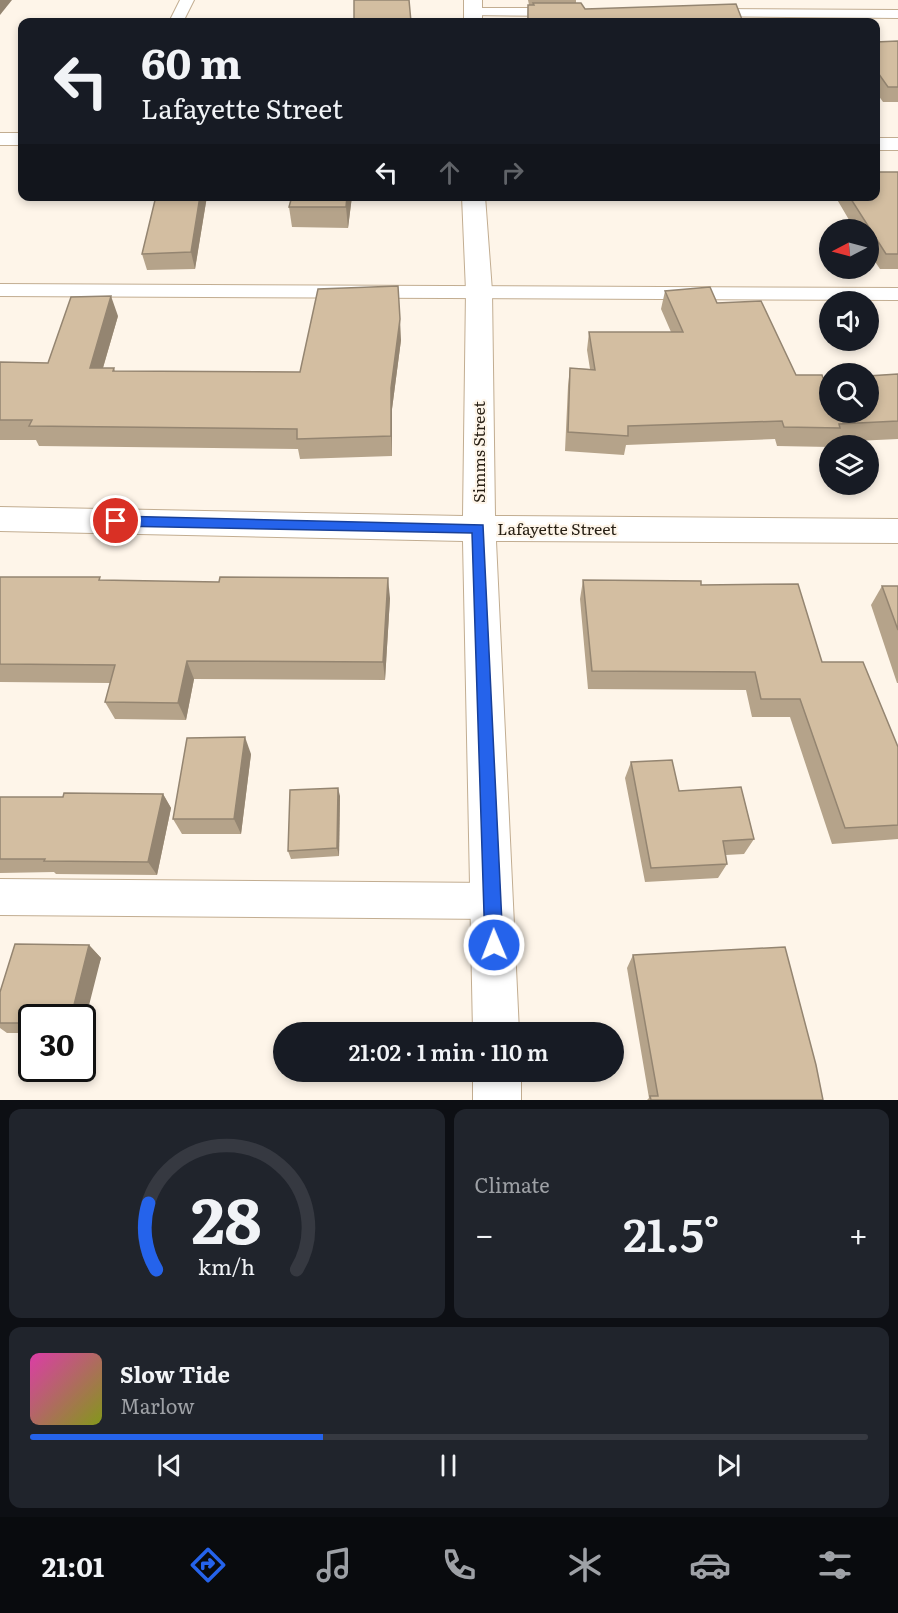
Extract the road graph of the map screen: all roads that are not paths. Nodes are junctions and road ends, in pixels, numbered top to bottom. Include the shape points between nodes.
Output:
1 (186, 0) edge
2 (473, 11) edge
3 (578, 12) edge
4 (685, 13) edge
5 (898, 14) edge
6 (178, 18) edge
7 (0, 139) edge
8 (18, 139) edge
9 (880, 144) edge
10 (898, 144) edge
11 (473, 201) edge
12 (0, 290) edge
13 (478, 291) junction
14 (898, 294) edge
15 (0, 519) edge
16 (479, 528) junction
17 (898, 531) edge
18 (0, 897) edge
19 (493, 901) junction
20 (496, 1022) edge
21 (497, 1082) edge
22 (497, 1100) edge

1 - 6 lane
2 - 3 lane
4 - 5 lane
7 - 8 street
9 - 10 street
11 - 13 street, Simms Street
12 - 13 lane
13 - 14 lane
13 - 16 street, Simms Street
15 - 16 street, Lafayette Street
16 - 17 street, Lafayette Street
16 - 19 street, Simms Street
18 - 19 lane
19 - 20 street, Simms Street
21 - 22 street

